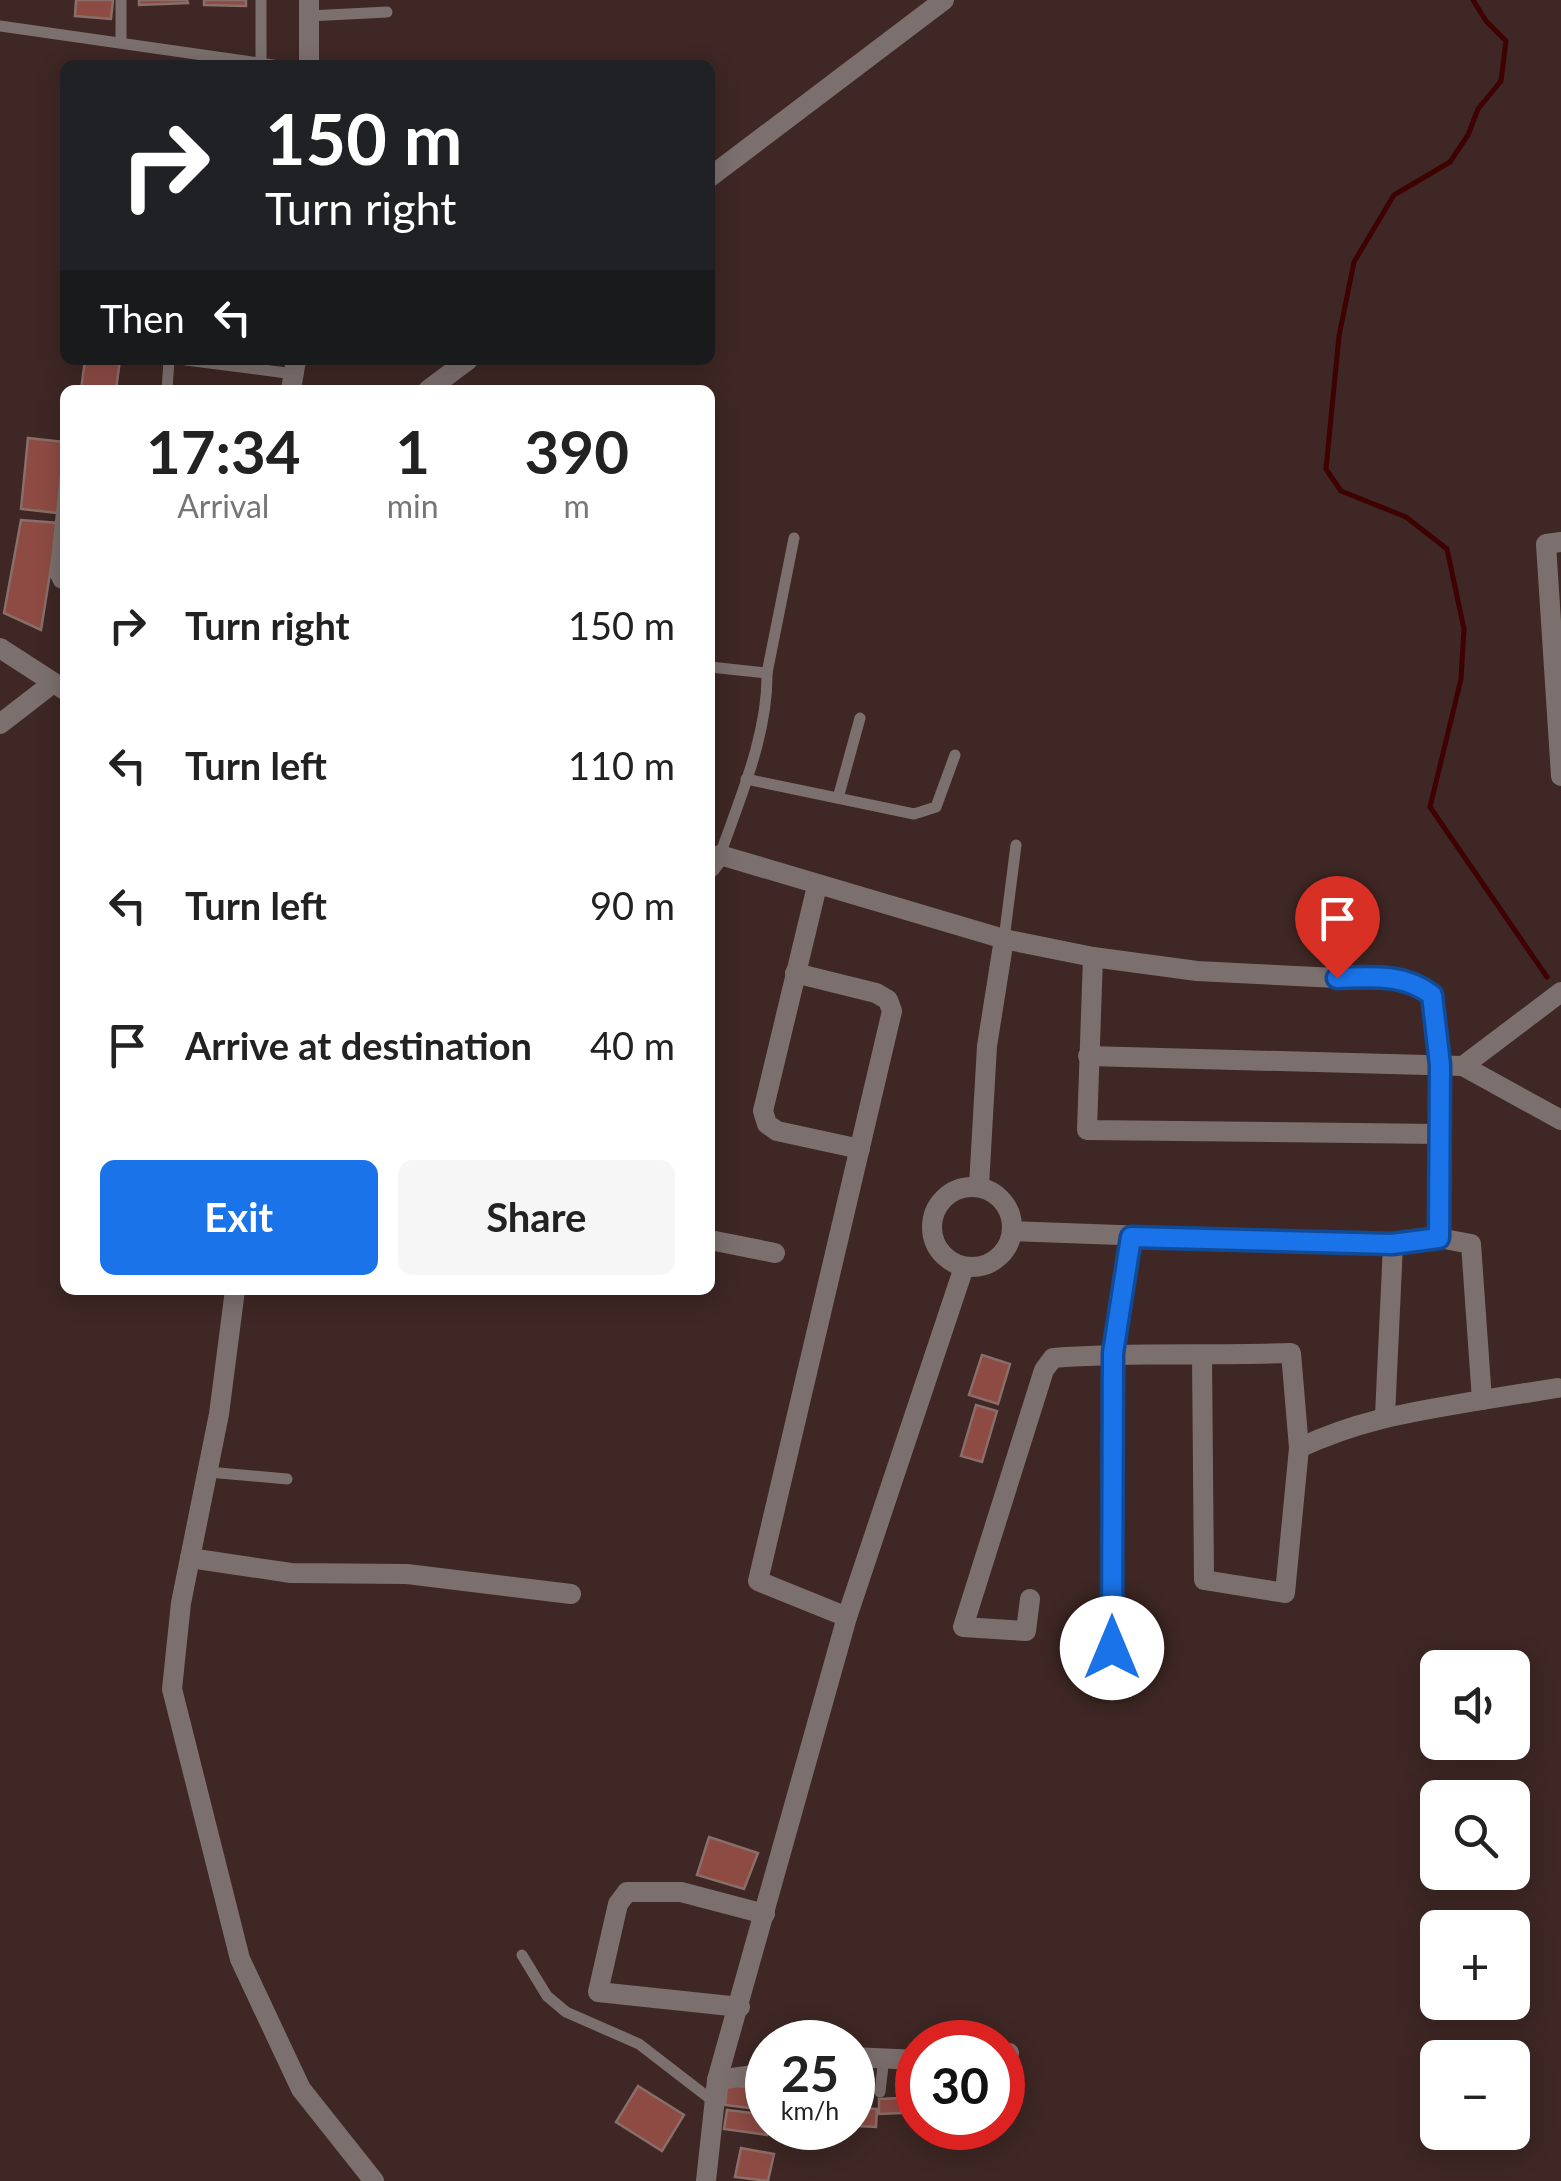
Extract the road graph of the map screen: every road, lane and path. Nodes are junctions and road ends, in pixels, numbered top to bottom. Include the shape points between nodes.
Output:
1 (120, 0) edge
2 (262, 0) edge
3 (944, 0) edge
4 (309, 8) edge
5 (387, 12) dead end
6 (0, 26) edge
7 (122, 42) junction
8 (236, 60) edge
9 (261, 60) edge
10 (309, 60) edge
11 (715, 173) edge
12 (222, 365) edge
13 (461, 365) edge
14 (294, 375) edge
15 (435, 385) edge
16 (60, 526) edge
17 (794, 538) dead end
18 (1561, 542) edge
19 (60, 582) edge
20 (1556, 616) edge
21 (0, 648) edge
22 (715, 667) edge
23 (767, 672) junction
24 (1559, 685) edge
25 (59, 687) edge
26 (860, 718) dead end
27 (0, 724) edge
28 (955, 755) dead end
29 (1561, 761) edge
30 (1561, 776) edge
31 (746, 779) junction
32 (838, 798) junction
33 (1016, 845) dead end
34 (715, 862) edge
35 (817, 886) junction
36 (1004, 939) junction
37 (1093, 957) junction
38 (795, 973) junction
39 (1561, 992) edge
40 (1088, 1056) junction
41 (1440, 1065) junction
42 (1464, 1066) junction
43 (1561, 1120) edge
44 (1440, 1134) junction
45 (860, 1149) junction
46 (979, 1186) junction
47 (1012, 1231) junction
48 (1131, 1237) junction
49 (1439, 1238) junction
50 (715, 1241) edge
51 (1392, 1244) junction
52 (774, 1253) dead end
53 (964, 1267) junction
54 (234, 1295) edge
55 (1113, 1353) junction
56 (1202, 1357) junction
57 (1558, 1388) dead end
58 (1482, 1400) junction
59 (1385, 1416) junction
60 (1299, 1448) junction
61 (208, 1472) junction
62 (287, 1479) dead end
63 (190, 1558) junction
64 (571, 1594) dead end
65 (1030, 1599) dead end
66 (847, 1618) junction
67 (1112, 1648) dead end
68 (766, 1914) junction
69 (522, 1956) dead end
70 (740, 2007) junction
71 (875, 2057) edge
72 (884, 2057) junction
73 (895, 2058) edge
74 (745, 2081) edge
75 (715, 2090) junction
76 (880, 2092) dead end
77 (374, 2181) edge
78 (706, 2181) edge

1 - 7 lane
2 - 9 lane
3 - 11 street
4 - 5 lane
4 - 10 street
6 - 7 lane
7 - 8 lane
12 - 14 lane
13 - 15 street
16 - 19 lane
17 - 23 lane
18 - 20 street via 1546,544
20 - 24 street
21 - 25 street
22 - 23 lane
23 - 31 lane via 768,698
24 - 29 street
25 - 27 street
26 - 32 lane
28 - 32 lane via 936,807 914,814
29 - 30 street
31 - 32 lane
31 - 34 lane
33 - 36 lane
34 - 35 street
35 - 36 street
35 - 38 street
36 - 37 street
36 - 46 street via 987,1046
37 - 40 street
37 - 41 street via 1197,971 1395,977 1432,995
38 - 45 street via 888,1000 892,1011
38 - 45 street via 763,1111 767,1124
39 - 42 street
40 - 41 street
40 - 44 street via 1087,1130
41 - 42 street
41 - 44 street
42 - 43 street
44 - 49 street
45 - 66 street via 758,1582
46 - 47 street via 1008,1207
46 - 53 street via 952,1191 931,1226 940,1252
47 - 48 street
47 - 53 street via 1001,1255
48 - 51 street
48 - 55 street
49 - 51 street
49 - 58 street via 1471,1244
50 - 52 street
51 - 59 street
53 - 66 street
54 - 61 street
55 - 56 street
55 - 65 street via 1053,1358 1044,1370 963,1627 1026,1631
55 - 67 street
56 - 60 street via 1291,1353
56 - 60 street via 1204,1580 1284,1594
57 - 58 street
58 - 59 street
59 - 60 street
61 - 62 lane
61 - 63 street
63 - 64 street via 291,1573 407,1574
63 - 77 street via 172,1690 240,1960 300,2090
66 - 68 street
68 - 70 street
68 - 70 street via 681,1892 627,1892 618,1904 598,1992
69 - 75 lane via 547,1996 566,2012 639,2044
70 - 75 street
71 - 72 street
72 - 73 street
72 - 76 lane
74 - 75 street
75 - 78 street

